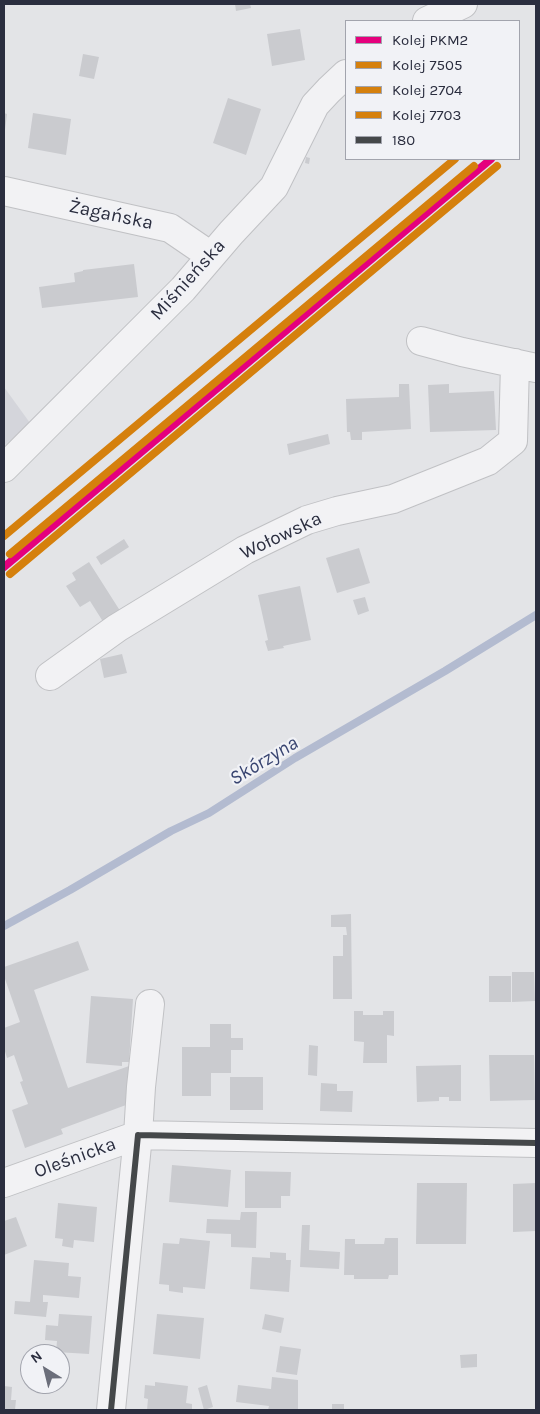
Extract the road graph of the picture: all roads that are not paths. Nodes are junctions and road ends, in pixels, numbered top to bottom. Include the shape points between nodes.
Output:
1 (464, 4) edge
2 (429, 20) edge
3 (345, 75) edge
4 (4, 191) edge
5 (211, 256) junction
6 (421, 341) dead end
7 (526, 366) edge
8 (4, 468) edge
9 (50, 676) dead end
10 (150, 1004) dead end
11 (138, 1135) junction
12 (536, 1143) edge
13 (4, 1183) edge
14 (110, 1410) edge

1 - 2 street
3 - 5 street, Miśnieńska via 315,105 274,187
4 - 5 street, Żagańska via 170,228
5 - 8 street, Miśnieńska via 183,290
6 - 7 street, Wołowska
7 - 9 street, Wołowska via 513,441 488,461 392,499 307,520 254,546 117,628
10 - 11 street
11 - 12 street, Oleśnicka
11 - 13 street, Oleśnicka
11 - 14 street

